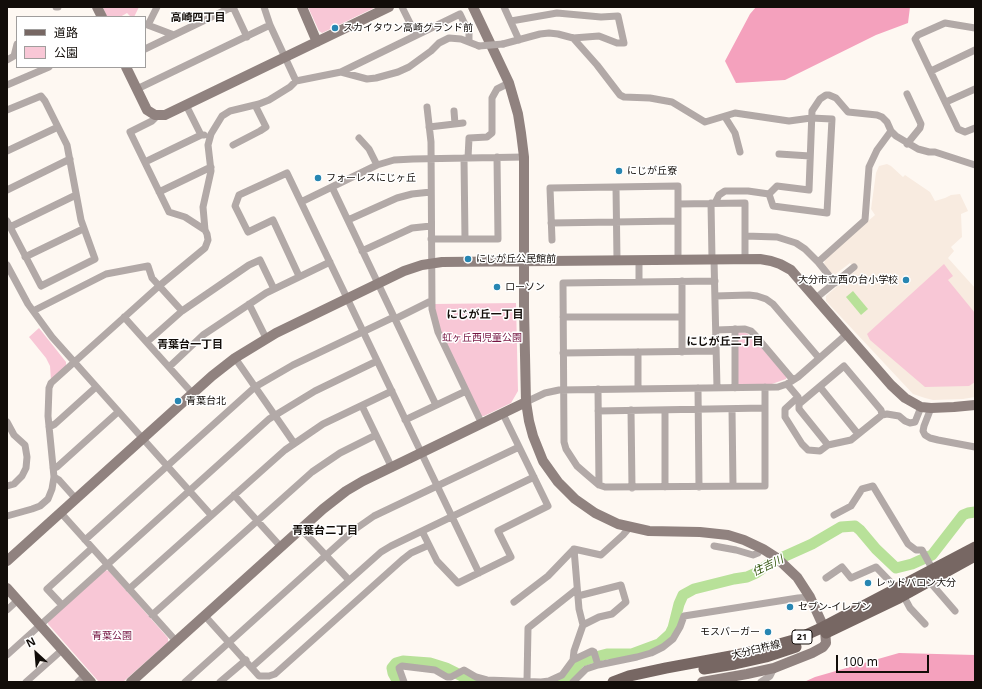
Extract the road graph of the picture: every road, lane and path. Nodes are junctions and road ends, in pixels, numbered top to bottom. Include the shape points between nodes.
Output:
1 (97, 7) edge
2 (157, 7) edge
3 (232, 7) edge
4 (264, 7) edge
5 (302, 7) edge
6 (389, 7) edge
7 (402, 7) edge
8 (473, 7) edge
9 (504, 7) edge
10 (558, 10) edge
11 (102, 16) edge
12 (511, 21) junction
13 (147, 25) edge
14 (270, 25) junction
15 (975, 28) edge
16 (174, 35) junction
17 (416, 35) junction
18 (247, 36) junction
19 (574, 38) junction
20 (519, 40) junction
21 (317, 42) junction
22 (469, 42) junction
23 (16, 48) edge
24 (146, 49) edge
25 (975, 50) edge
26 (285, 57) junction
27 (7, 60) edge
28 (47, 68) edge
29 (126, 68) edge
30 (931, 71) junction
31 (341, 72) junction
32 (296, 81) junction
33 (509, 83) junction
34 (7, 85) edge
35 (975, 88) edge
36 (136, 89) junction
37 (907, 94) dead end
38 (946, 102) junction
39 (186, 105) junction
40 (254, 106) junction
41 (427, 107) dead end
42 (7, 110) edge
43 (454, 112) dead end
44 (158, 115) junction
45 (725, 117) junction
46 (811, 118) junction
47 (58, 127) junction
48 (429, 127) junction
49 (975, 128) edge
50 (891, 132) junction
51 (210, 134) junction
52 (201, 135) junction
53 (359, 138) dead end
54 (907, 144) junction
55 (233, 145) dead end
56 (7, 151) edge
57 (740, 152) dead end
58 (779, 154) dead end
59 (810, 156) junction
60 (497, 157) junction
61 (524, 157) junction
62 (431, 158) junction
63 (466, 158) junction
64 (70, 159) junction
65 (145, 162) junction
66 (377, 165) junction
67 (975, 165) edge
68 (211, 167) junction
69 (332, 187) junction
70 (616, 187) junction
71 (7, 190) edge
72 (159, 192) junction
73 (431, 192) junction
74 (769, 194) junction
75 (76, 195) junction
76 (301, 202) junction
77 (713, 203) junction
78 (678, 204) junction
79 (348, 220) junction
80 (678, 221) junction
81 (617, 222) junction
82 (551, 223) junction
83 (9, 224) edge
84 (431, 226) junction
85 (83, 228) junction
86 (205, 230) junction
87 (745, 236) junction
88 (431, 239) junction
89 (465, 239) junction
90 (552, 240) dead end
91 (362, 251) junction
92 (25, 257) junction
93 (713, 259) junction
94 (745, 259) junction
95 (618, 260) junction
96 (639, 260) junction
97 (678, 260) junction
98 (330, 262) junction
99 (524, 262) junction
100 (818, 262) junction
101 (431, 263) junction
102 (7, 265) edge
103 (854, 267) dead end
104 (299, 276) junction
105 (715, 280) junction
106 (682, 281) junction
107 (639, 282) junction
108 (835, 283) junction
109 (378, 284) junction
110 (159, 286) junction
111 (274, 289) junction
112 (715, 296) junction
113 (347, 298) junction
114 (816, 298) junction
115 (431, 301) junction
116 (249, 304) junction
117 (33, 311) junction
118 (182, 311) junction
119 (124, 317) junction
120 (682, 317) junction
121 (394, 318) junction
122 (563, 318) junction
123 (735, 329) junction
124 (716, 330) junction
125 (363, 331) junction
126 (847, 334) junction
127 (266, 338) junction
128 (147, 342) junction
129 (716, 351) junction
130 (563, 352) junction
131 (638, 352) junction
132 (682, 352) junction
133 (235, 358) junction
134 (819, 358) junction
135 (377, 361) junction
136 (74, 362) junction
137 (169, 367) junction
138 (790, 382) junction
139 (96, 387) junction
140 (256, 387) junction
141 (765, 387) junction
142 (820, 387) junction
143 (698, 388) junction
144 (717, 388) junction
145 (736, 388) junction
146 (598, 389) junction
147 (638, 389) junction
148 (564, 390) junction
149 (392, 391) junction
150 (466, 391) junction
151 (193, 394) junction
152 (526, 402) junction
153 (436, 405) junction
154 (975, 405) edge
155 (362, 406) junction
156 (926, 407) junction
157 (765, 408) junction
158 (698, 409) junction
159 (732, 409) junction
160 (631, 410) junction
161 (665, 410) junction
162 (598, 411) junction
163 (118, 412) junction
164 (503, 414) junction
165 (882, 414) junction
166 (275, 415) junction
167 (406, 420) junction
168 (7, 422) edge
169 (482, 424) junction
170 (49, 427) junction
171 (858, 434) junction
172 (376, 435) junction
173 (143, 439) junction
174 (294, 443) junction
175 (828, 445) junction
176 (519, 447) junction
177 (975, 447) edge
178 (421, 453) junction
179 (167, 465) junction
180 (53, 468) junction
181 (392, 468) junction
182 (54, 477) junction
183 (534, 477) junction
184 (599, 485) junction
185 (7, 486) edge
186 (437, 486) junction
187 (733, 486) junction
188 (665, 487) junction
189 (699, 487) junction
190 (632, 488) junction
191 (189, 491) junction
192 (234, 495) junction
193 (76, 499) junction
194 (61, 513) junction
195 (834, 515) dead end
196 (7, 516) edge
197 (212, 516) junction
198 (452, 516) junction
199 (257, 520) junction
200 (301, 528) junction
201 (629, 528) junction
202 (422, 531) junction
203 (85, 540) junction
204 (429, 545) junction
205 (714, 546) dead end
206 (281, 547) junction
207 (975, 547) edge
208 (92, 548) junction
209 (762, 548) junction
210 (574, 550) junction
211 (326, 555) junction
212 (975, 556) edge
213 (7, 561) edge
214 (107, 565) junction
215 (932, 572) junction
216 (479, 573) junction
217 (826, 578) dead end
218 (349, 580) junction
219 (7, 588) edge
220 (130, 590) junction
221 (577, 592) junction
222 (900, 592) junction
223 (810, 597) junction
224 (18, 600) junction
225 (514, 602) dead end
226 (62, 605) junction
227 (7, 610) edge
228 (955, 611) dead end
229 (152, 615) junction
230 (205, 616) junction
231 (925, 624) dead end
232 (40, 625) junction
233 (583, 625) junction
234 (825, 630) junction
235 (176, 642) junction
236 (229, 642) junction
237 (62, 650) junction
238 (7, 655) edge
239 (246, 660) junction
240 (573, 660) junction
241 (597, 663) junction
242 (252, 667) junction
243 (774, 668) junction
244 (85, 680) edge
245 (133, 681) edge
246 (527, 681) edge
247 (26, 682) edge
248 (185, 682) edge
249 (220, 682) edge
250 (404, 682) edge
251 (573, 682) edge
252 (613, 682) edge
253 (637, 682) edge
254 (702, 682) edge
255 (761, 682) edge

1 - 11 street
2 - 13 street
3 - 16 street
3 - 18 street
4 - 14 street
5 - 21 street
6 - 21 street
7 - 17 street
8 - 33 street
9 - 12 street
10 - 12 street
10 - 19 street via 601,17 618,16 624,43 599,36
12 - 20 street
13 - 16 street
14 - 18 street
14 - 26 street
15 - 30 street via 945,23 918,35 915,39
16 - 24 street
17 - 22 street via 460,14 469,33
17 - 31 street
18 - 36 street
19 - 20 street via 550,33
19 - 45 street via 620,95 672,102 705,122
20 - 22 street, bridge via 479,46
21 - 26 street
22 - 31 street via 455,38 444,40 404,70 376,78 363,78
23 - 27 street via 14,56
25 - 30 street
26 - 32 street
26 - 39 street
28 - 34 street
29 - 36 street
30 - 38 street
31 - 32 street
32 - 40 street via 274,98
33 - 61 street via 518,114
33 - 63 street via 497,89 492,98 492,133 487,137 469,138
35 - 38 street
36 - 44 street via 148,110
37 - 54 street via 921,124
38 - 49 street via 958,129 965,132
39 - 44 street via 165,115
39 - 52 street
40 - 51 street via 226,113
40 - 55 street via 266,127
41 - 48 street
42 - 47 street via 42,96
43 - 48 street via 459,124
44 - 65 street via 152,121 130,132
45 - 46 street via 736,113 789,121
45 - 57 street via 735,133
46 - 50 street via 812,111 820,99 829,95 836,98 848,112 882,117
46 - 59 street
46 - 74 street via 832,120 827,213 773,206
47 - 56 street
47 - 64 street via 68,146
48 - 62 street
50 - 54 street
50 - 100 street via 869,166 865,220
51 - 52 street
51 - 68 street via 208,150
52 - 65 street
53 - 66 street
54 - 67 street
58 - 59 street
59 - 74 street via 809,190 777,186
60 - 61 street
60 - 63 street
60 - 89 street via 498,239
61 - 99 street
62 - 63 street
62 - 66 street via 394,160
62 - 73 street
63 - 89 street
64 - 71 street
64 - 75 street
65 - 72 street
66 - 69 street
68 - 72 street
68 - 86 street via 203,207
69 - 76 street
69 - 79 street
70 - 78 street via 678,186
70 - 81 street
70 - 82 street via 550,188
72 - 86 street via 169,212
73 - 79 street via 397,198
73 - 84 street
74 - 77 street via 728,190 719,195
75 - 83 street
75 - 85 street
76 - 98 street
76 - 104 street via 287,173 239,195 235,206 248,232 273,220
77 - 78 street
77 - 87 street via 745,203
77 - 93 street
78 - 80 street
79 - 91 street
80 - 81 street
80 - 97 street
81 - 82 street
81 - 95 street
82 - 90 street
83 - 92 street
84 - 88 street
84 - 91 street via 408,230
85 - 92 street
85 - 92 street via 95,259 42,286
86 - 110 street via 208,240 205,248
87 - 94 street
87 - 100 street via 788,240 805,249
88 - 89 street
88 - 101 street
91 - 109 street
93 - 94 street
93 - 97 street
93 - 105 street
94 - 114 street via 760,259 791,270
95 - 96 street
95 - 99 street
96 - 97 street
96 - 107 street
98 - 104 street
98 - 113 street
99 - 101 street
99 - 152 street
100 - 108 street
101 - 109 street via 413,267
101 - 115 street
102 - 117 street
103 - 108 street
104 - 111 street
105 - 106 street
105 - 112 street
106 - 107 street
106 - 120 street
107 - 122 street via 563,283
108 - 114 street
109 - 113 street
109 - 121 street
110 - 117 street via 152,278 148,266 106,274
110 - 118 street
110 - 119 street
111 - 116 street
111 - 118 street via 260,260
112 - 124 street
112 - 134 street via 749,295 766,299
113 - 125 street
113 - 127 street
114 - 126 street
115 - 121 street
115 - 150 street via 438,332
116 - 127 street
116 - 137 street via 204,335
117 - 136 street
118 - 128 street
119 - 128 street
119 - 136 street
120 - 122 street
120 - 132 street
121 - 125 street
121 - 153 street
122 - 130 street
123 - 124 street
123 - 138 street via 745,329 755,335
123 - 145 street
124 - 129 street
125 - 135 street
125 - 140 street via 293,365
126 - 134 street
126 - 156 street via 896,390 905,398
127 - 133 street
128 - 137 street
129 - 132 street
129 - 144 street
130 - 131 street
130 - 148 street
131 - 132 street
131 - 147 street
133 - 140 street
133 - 151 street
134 - 138 street
135 - 149 street
135 - 166 street via 315,391
136 - 139 street
136 - 170 street via 49,388
137 - 151 street
138 - 141 street via 778,387
138 - 175 street via 798,397 785,409 785,416 808,450 820,451
139 - 163 street
139 - 170 street
140 - 166 street
140 - 179 street
141 - 145 street
141 - 157 street
142 - 165 street via 844,366
142 - 171 street
142 - 175 street via 799,404 799,409
143 - 144 street
143 - 147 street
143 - 158 street
144 - 145 street
146 - 147 street
146 - 148 street
146 - 162 street
148 - 152 street via 551,391
148 - 184 street via 564,445 577,466
149 - 155 street
149 - 167 street
150 - 153 street
150 - 169 street
151 - 173 street
152 - 164 street
152 - 201 street via 528,420 536,446 558,482 588,509
153 - 167 street
154 - 156 street via 954,408
155 - 172 street
155 - 174 street via 324,424
156 - 165 street via 915,422 910,423 899,416
156 - 177 street via 923,431 925,434 930,438
157 - 159 street
157 - 187 street via 765,486
158 - 159 street
158 - 161 street
158 - 189 street
159 - 187 street
160 - 161 street
160 - 162 street
160 - 190 street
161 - 188 street
162 - 184 street
163 - 173 street
163 - 180 street
164 - 169 street
164 - 176 street
165 - 171 street
166 - 174 street
166 - 191 street
167 - 178 street
168 - 185 street via 14,435 25,445 27,457 24,474 19,480
169 - 178 street
170 - 180 street
171 - 175 street via 851,440
172 - 181 street
172 - 199 street via 340,452 312,472
173 - 179 street
173 - 193 street
174 - 192 street
176 - 183 street
176 - 186 street
178 - 181 street
178 - 186 street
179 - 191 street
179 - 203 street
180 - 182 street
181 - 200 street via 346,491
182 - 193 street via 60,480
182 - 196 street via 50,494 44,502 32,509
183 - 198 street
183 - 216 street via 548,506 498,531 511,558
184 - 190 street
186 - 198 street
186 - 211 street via 364,522
187 - 189 street
188 - 189 street
188 - 190 street
191 - 197 street
191 - 214 street
192 - 197 street
192 - 199 street
193 - 194 street
194 - 203 street
194 - 213 street
195 - 215 street via 851,506 862,489 873,486 908,544 916,550 922,550
197 - 220 street
198 - 202 street
198 - 216 street
199 - 206 street
199 - 229 street
200 - 206 street
200 - 211 street
201 - 209 street via 719,534 736,537
201 - 210 street via 601,555
202 - 204 street
202 - 218 street via 381,552
203 - 208 street
204 - 216 street via 437,561 458,582
204 - 242 street via 402,560 275,674 260,676
205 - 209 street via 753,555
206 - 230 street
207 - 215 main road, 大分臼杵線 / 21
208 - 214 street
208 - 226 street via 47,589
209 - 223 street via 797,577
210 - 221 street
210 - 225 street via 548,576
211 - 218 street
211 - 236 street
212 - 215 main road, 大分臼杵線 / 21
214 - 220 street
214 - 226 street
215 - 222 main road, 大分臼杵線 / 21
215 - 228 street
217 - 222 street via 842,567 851,578 876,567
218 - 242 street
219 - 224 street
220 - 229 street
221 - 233 street
221 - 233 street via 621,585 626,602 612,614
221 - 246 street via 528,628
222 - 231 street
222 - 234 main road, 大分臼杵線 / 21
223 - 234 street
223 - 241 street via 684,616 673,639 664,646 637,658
224 - 227 street
224 - 232 street
226 - 232 street
229 - 235 street
230 - 235 street
230 - 236 street
232 - 237 street
232 - 238 street
233 - 240 street
234 - 243 street via 826,643 823,647
234 - 252 main road, 大分臼杵線 / 21 via 776,646 629,676
234 - 253 main road, 大分臼杵線 / 21 via 799,646 766,657
235 - 245 street
236 - 239 street
236 - 248 street
237 - 244 street
237 - 247 street
239 - 242 street
239 - 249 street
240 - 241 street via 592,651
240 - 246 street via 562,674 549,681
241 - 251 street via 586,669
243 - 254 street
243 - 255 street via 770,676
246 - 250 street via 487,680 464,670 447,677 435,670 402,666 399,668

